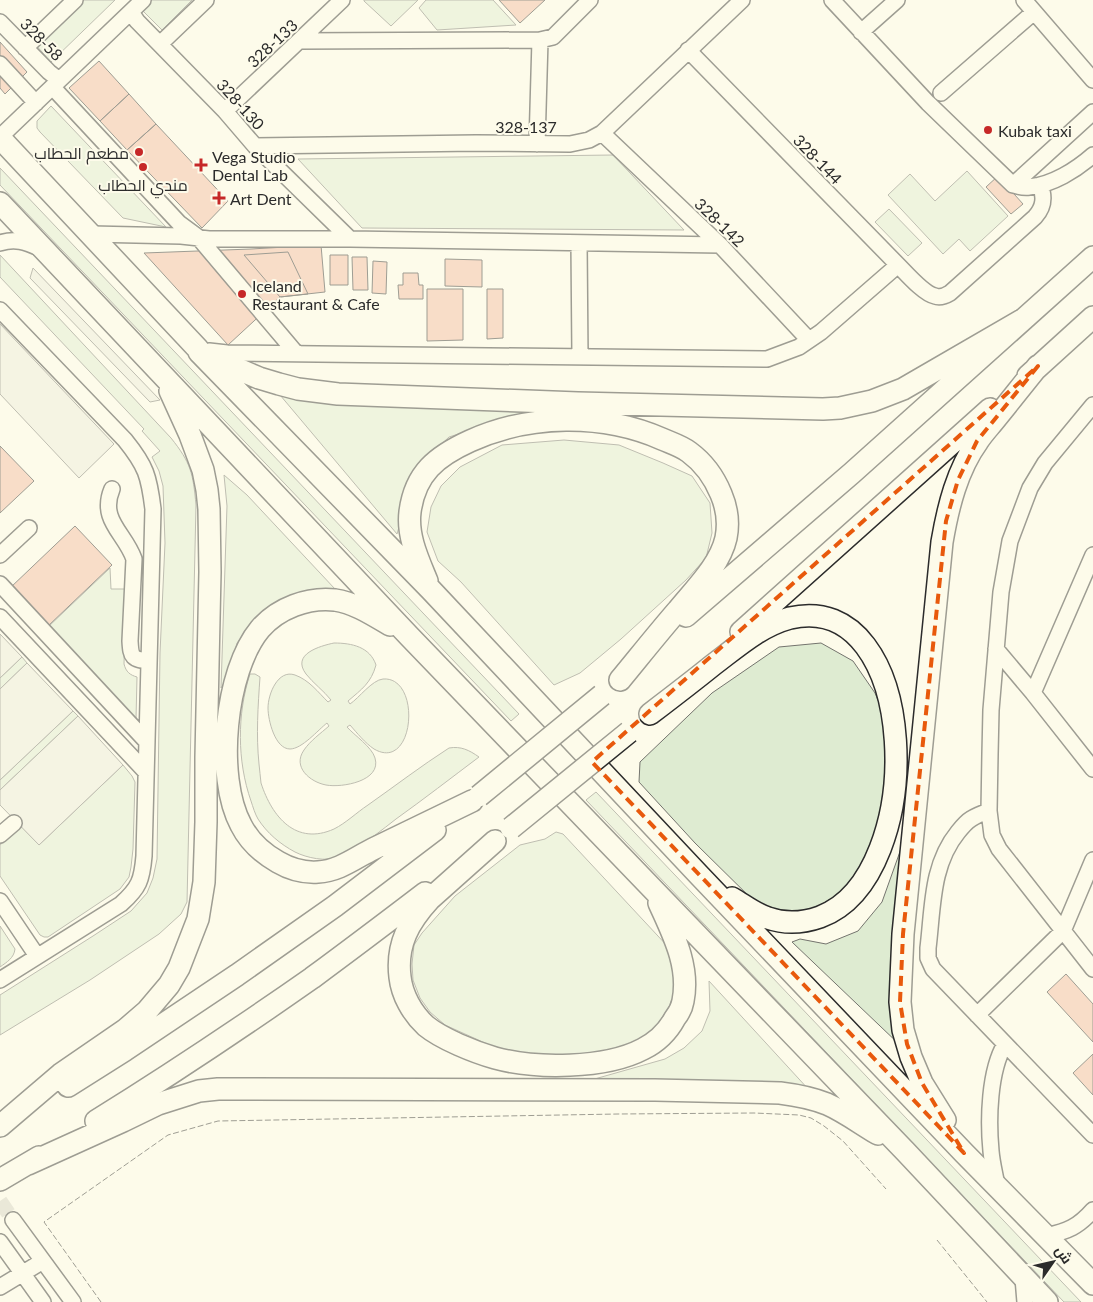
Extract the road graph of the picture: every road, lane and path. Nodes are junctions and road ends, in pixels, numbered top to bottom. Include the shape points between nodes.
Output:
1 (75, 0) edge
2 (143, 0) edge
3 (206, 0) edge
4 (342, 0) edge
5 (590, 0) edge
6 (742, 0) edge
7 (832, 0) edge
8 (897, 0) edge
9 (1024, 0) edge
10 (131, 12) junction
11 (1034, 12) junction
12 (0, 22) edge
13 (861, 32) junction
14 (540, 40) junction
15 (299, 41) junction
16 (160, 44) junction
17 (25, 48) junction
18 (688, 50) junction
19 (0, 64) edge
20 (1093, 80) edge
21 (56, 83) junction
22 (941, 93) dead end
23 (36, 103) junction
24 (225, 111) junction
25 (1093, 112) edge
26 (602, 133) junction
27 (0, 138) edge
28 (536, 144) junction
29 (255, 146) junction
30 (1093, 155) edge
31 (1013, 185) junction
32 (1040, 185) junction
33 (0, 203) edge
34 (91, 234) junction
35 (198, 237) junction
36 (350, 239) junction
37 (0, 242) edge
38 (579, 243) junction
39 (720, 245) junction
40 (45, 250) junction
41 (1093, 257) edge
42 (898, 265) junction
43 (0, 310) edge
44 (1093, 317) edge
45 (1024, 319) junction
46 (809, 340) junction
47 (199, 351) junction
48 (296, 353) junction
49 (580, 357) junction
50 (1038, 366) junction
51 (158, 369) junction
52 (1093, 406) edge
53 (112, 489) dead end
54 (29, 528) dead end
55 (1093, 554) edge
56 (0, 555) edge
57 (0, 584) edge
58 (431, 590) junction
59 (0, 618) edge
60 (410, 636) junction
61 (996, 649) junction
62 (149, 661) junction
63 (620, 680) junction
64 (1032, 693) junction
65 (650, 714) junction
66 (147, 742) junction
67 (1093, 768) edge
68 (146, 772) junction
69 (475, 799) junction
70 (989, 811) junction
71 (14, 823) dead end
72 (0, 835) edge
73 (503, 835) junction
74 (1093, 860) edge
75 (699, 875) junction
76 (653, 889) junction
77 (0, 900) edge
78 (1062, 932) junction
79 (37, 956) junction
80 (1093, 969) edge
81 (0, 980) edge
82 (976, 1015) junction
83 (1005, 1044) junction
84 (0, 1127) edge
85 (1093, 1136) edge
86 (905, 1152) junction
87 (964, 1153) junction
88 (28, 1164) junction
89 (0, 1180) edge
90 (997, 1186) junction
91 (1093, 1210) edge
92 (13, 1220) tunnel mouth
93 (1046, 1236) junction
94 (2, 1250) edge
95 (44, 1261) junction
96 (23, 1274) junction
97 (1023, 1278) junction
98 (1093, 1284) edge
99 (0, 1288) edge
100 (42, 1302) edge
101 (73, 1302) edge
102 (1025, 1302) edge
103 (1046, 1302) edge

1 - 17 street
2 - 10 street
3 - 16 street
4 - 15 street, 328-133
5 - 14 street via 552,37
6 - 18 street, 328-137
7 - 13 street
8 - 13 street
9 - 11 street
10 - 16 street, 328-130
10 - 21 street
11 - 20 street
11 - 22 street
12 - 17 street, 328-58
13 - 31 street via 928,103
14 - 15 street
14 - 28 street
15 - 24 street, 328-133
16 - 24 street, 328-130
17 - 21 street, 328-58
18 - 26 street, 328-137
18 - 42 street, 328-144
19 - 23 street
21 - 23 street
21 - 35 street, 328-58 via 58,93 179,224
23 - 27 street
24 - 29 street, 328-130
25 - 31 street
26 - 28 street, 328-137 via 570,144
26 - 39 street, 328-142
27 - 34 highway
28 - 29 street, 328-137
29 - 36 street, 328-130
30 - 32 street via 1061,178
31 - 32 street
32 - 42 street, 328-144 via 1043,202 1035,217 950,293 940,297 929,294
33 - 40 highway
34 - 35 street
34 - 47 highway
35 - 36 street
35 - 48 street, 328-58
36 - 38 street
37 - 40 street via 15,240
38 - 39 street
38 - 49 street
39 - 46 street, 328-142
40 - 51 highway
41 - 45 highway
42 - 46 street
43 - 62 street via 125,440 147,474 153,508
44 - 50 highway
45 - 47 highway via 903,389 872,401 823,409 338,394 278,384
45 - 63 highway via 692,610
46 - 49 street via 767,359
47 - 48 street
47 - 58 highway
48 - 49 street
50 - 65 highway
50 - 87 highway via 977,442 958,480 946,521 903,934 900,1002 903,1030 922,1083
51 - 60 highway
51 - 84 highway via 196,450 209,509 206,822 204,882 198,919 179,968 147,1011 126,1030 61,1074
52 - 61 street via 1046,463 1030,488 1010,541
53 - 62 street via 108,509 115,528 134,559 130,653 140,660
54 - 56 street
55 - 64 street
57 - 66 street
58 - 63 highway via 412,543 412,499 424,474 452,449 511,426 562,420 615,424 680,446 715,480 726,510 726,538 720,556
58 - 75 highway
59 - 68 street
60 - 69 highway via 361,608 334,600 294,605 260,629 237,676 227,728 228,779 240,824 271,858 304,872 329,871
60 - 76 highway
61 - 64 street
61 - 70 street
62 - 66 street
63 - 69 highway, bridge
64 - 67 street
65 - 73 highway, bridge
65 - 75 highway via 755,633 778,622 809,616 847,628 862,641 874,658 887,695 896,753 891,811 875,860 846,902 815,919 780,921 757,914
66 - 68 street
68 - 79 street via 144,856 139,884 121,904
69 - 84 highway via 335,906 237,975 125,1050
70 - 78 street via 992,835 999,849
70 - 82 street via 966,823 946,851 935,879 928,948 933,969
71 - 72 street
73 - 76 highway via 430,899 414,918 403,939 399,966 400,980 410,1006 427,1026 460,1045 496,1058 548,1065 608,1061 634,1054 664,1034 683,1002 684,977 676,941
73 - 88 highway via 313,977 143,1092
74 - 78 street
75 - 87 highway
76 - 86 highway
77 - 79 street
78 - 80 street
78 - 82 street
79 - 81 street
82 - 83 street
83 - 85 street
83 - 90 street via 996,1068 990,1110 991,1153
86 - 88 highway via 826,1103 780,1093 218,1089 199,1091 158,1104
86 - 97 highway
87 - 90 highway
88 - 89 highway
90 - 93 highway
91 - 93 street via 1074,1227
92 - 95 street
93 - 98 highway
94 - 96 street
95 - 96 street
95 - 101 street
96 - 99 street
96 - 100 street
97 - 102 street
97 - 103 highway

